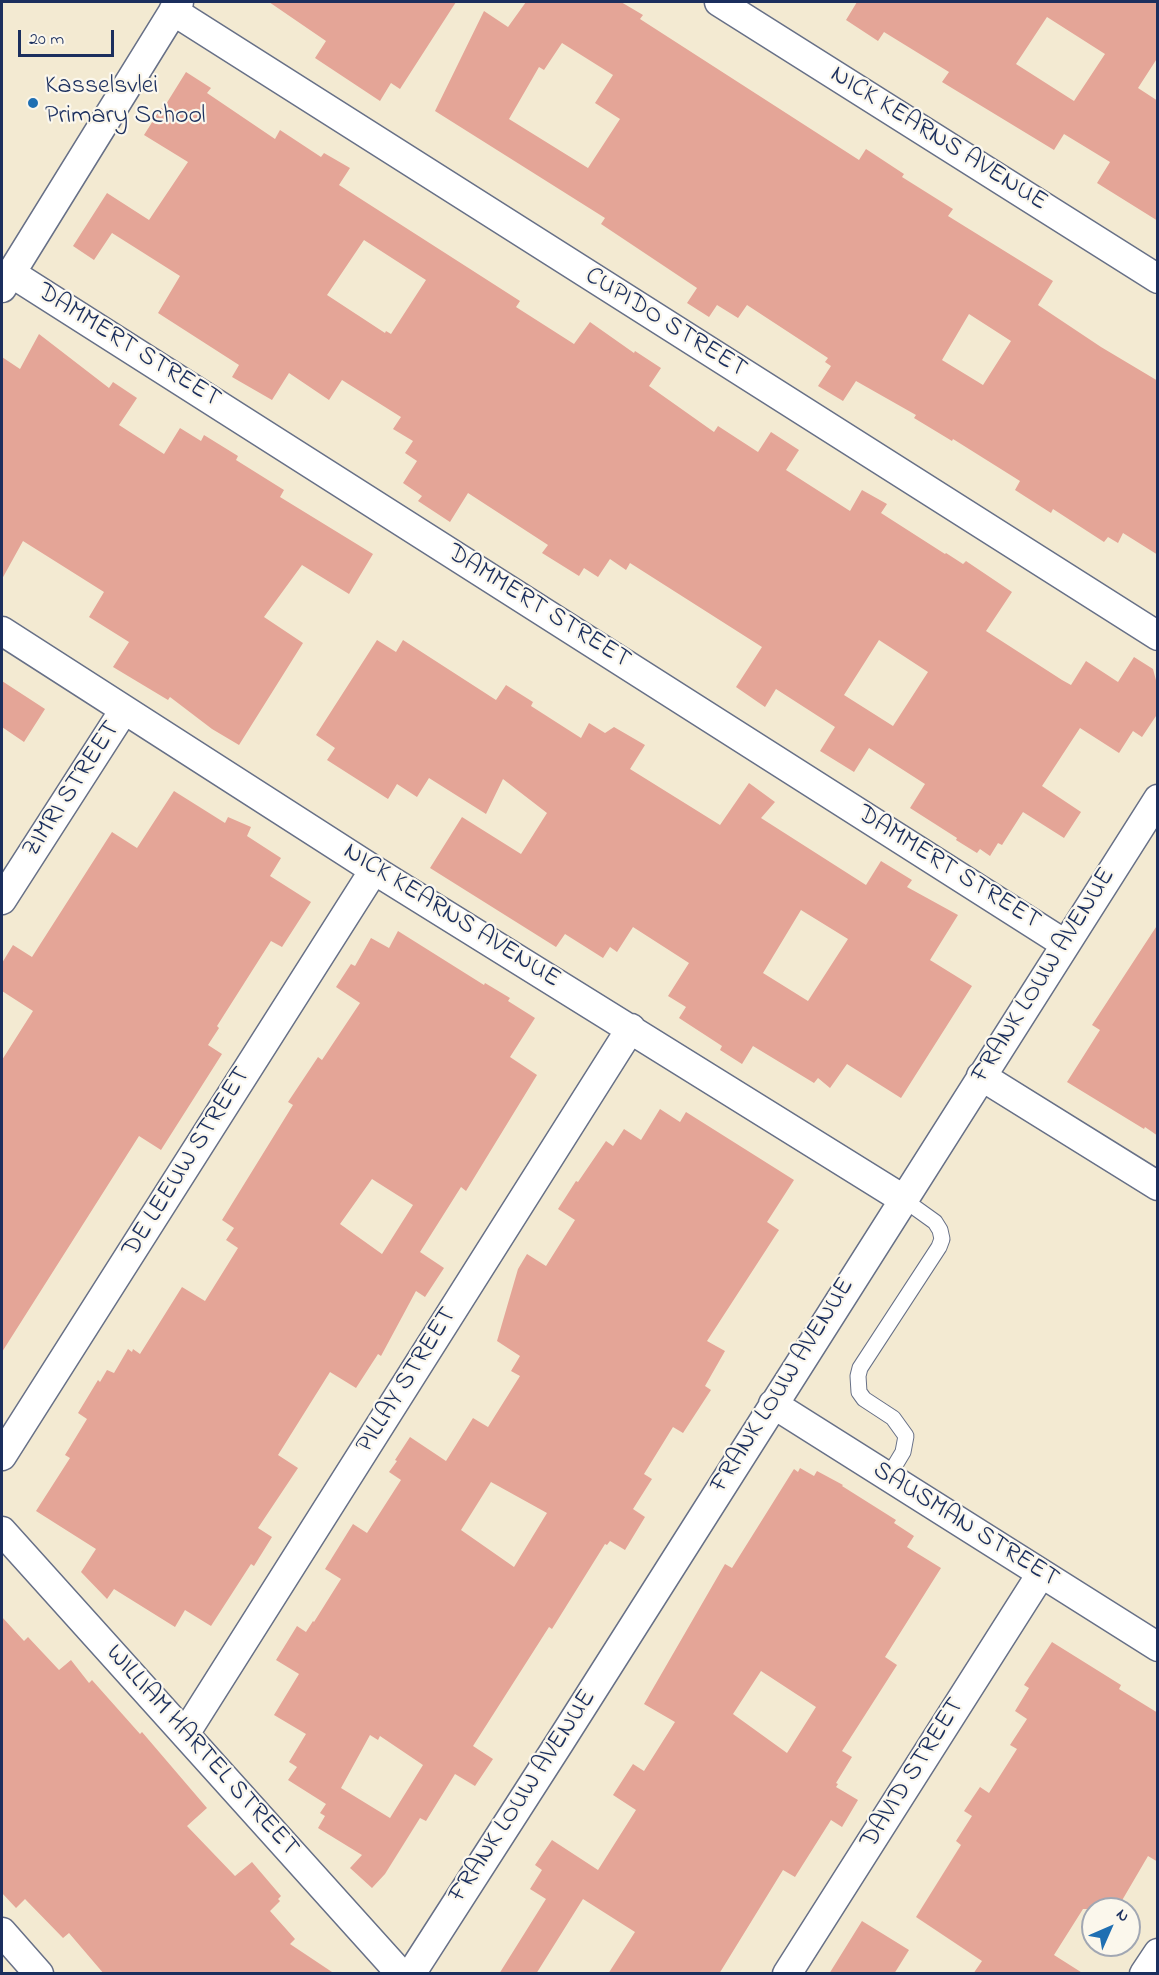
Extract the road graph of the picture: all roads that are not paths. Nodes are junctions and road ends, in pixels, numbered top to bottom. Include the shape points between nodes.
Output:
1 (719, 2) edge
2 (176, 6) edge
3 (1158, 279) edge
4 (6, 280) edge
5 (2, 631) edge
6 (1158, 636) edge
7 (124, 710) junction
8 (1158, 799) edge
9 (374, 870) junction
10 (2, 900) edge
11 (1065, 944) junction
12 (631, 1029) junction
13 (981, 1076) junction
14 (1158, 1186) edge
15 (903, 1199) junction
16 (773, 1404) junction
17 (2, 1456) edge
18 (888, 1477) junction
19 (2, 1531) edge
20 (1041, 1574) junction
21 (1158, 1647) edge
22 (184, 1734) junction
23 (2, 1932) edge
24 (1158, 1953) edge
25 (39, 1974) edge
26 (401, 1974) edge
27 (411, 1974) edge
28 (787, 1974) edge
29 (1144, 1974) edge

1 - 3 street, NICK KEARNS AVENUE
2 - 4 street
2 - 6 street, CUPIDO STREET
4 - 11 street, DAMMERT STREET
5 - 7 street, NICK KEARNS AVENUE
7 - 9 street, NICK KEARNS AVENUE
7 - 10 street, ZIMRI STREET
8 - 11 street, FRANK LOUW AVENUE
9 - 12 street, NICK KEARNS AVENUE
9 - 17 street, DE LEEUW STREET
11 - 13 street, FRANK LOUW AVENUE
12 - 15 street, NICK KEARNS AVENUE
12 - 22 street, PILLAY STREET
13 - 14 street
13 - 15 street, FRANK LOUW AVENUE
15 - 16 street, FRANK LOUW AVENUE
15 - 18 lane via 935,1222 942,1239 858,1376 859,1392 864,1399 893,1418 906,1436 903,1452
16 - 18 street, SAUSMAN STREET
16 - 27 street, FRANK LOUW AVENUE
18 - 20 street, SAUSMAN STREET
19 - 22 street, WILLIAM HARTEL STREET
20 - 21 street, SAUSMAN STREET
20 - 28 street, DAVID STREET
22 - 26 street, WILLIAM HARTEL STREET
23 - 25 street
24 - 29 street

